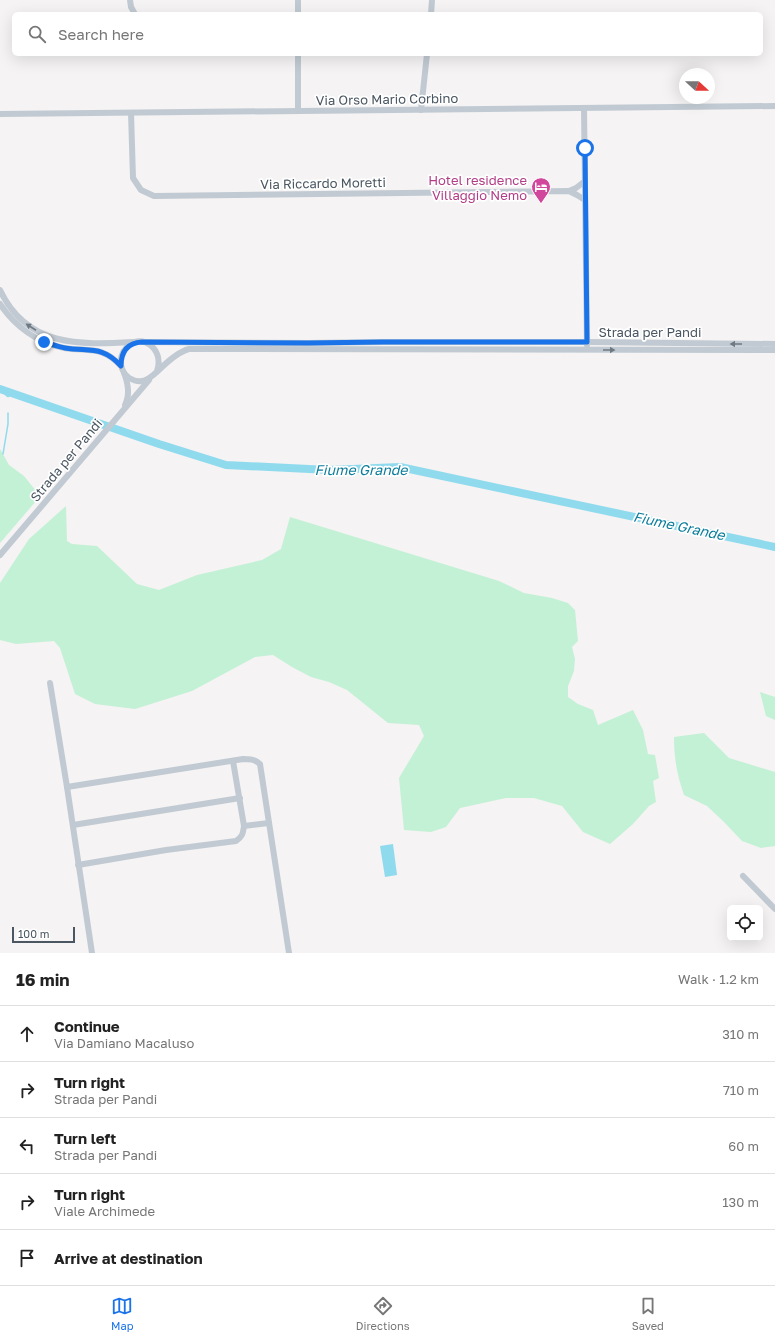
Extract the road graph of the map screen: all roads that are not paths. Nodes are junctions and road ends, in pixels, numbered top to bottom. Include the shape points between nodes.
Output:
1 (130, 0) edge
2 (298, 0) edge
3 (432, 0) edge
4 (134, 12) edge
5 (298, 12) edge
6 (431, 12) edge
7 (298, 56) edge
8 (427, 56) edge
9 (775, 106) edge
10 (584, 108) junction
11 (421, 110) junction
12 (298, 111) junction
13 (131, 112) junction
14 (0, 114) edge
15 (585, 181) junction
16 (569, 191) junction
17 (585, 200) junction
18 (0, 290) edge
19 (0, 304) edge
20 (139, 342) junction
21 (587, 342) junction
22 (775, 344) edge
23 (587, 350) junction
24 (775, 350) edge
25 (122, 368) junction
26 (157, 371) junction
27 (150, 378) junction
28 (123, 409) junction
29 (0, 555) edge
30 (50, 683) dead end
31 (233, 761) junction
32 (67, 787) junction
33 (240, 798) junction
34 (269, 823) junction
35 (72, 825) junction
36 (244, 826) junction
37 (78, 865) junction
38 (743, 876) dead end
39 (775, 909) edge
40 (92, 953) edge
41 (290, 953) edge

1 - 4 street
2 - 5 street
3 - 6 street
7 - 12 street
8 - 11 street
9 - 10 street, Via Orso Mario Corbino
10 - 11 street, Via Orso Mario Corbino
10 - 15 street
11 - 12 street, Via Orso Mario Corbino
12 - 13 street, Via Orso Mario Corbino
13 - 14 street, Via Orso Mario Corbino
13 - 16 street, Via Riccardo Moretti via 133,178 141,190 154,196
15 - 16 street
15 - 17 street
16 - 17 street
17 - 21 street
20 -> 18 street, Strada per Pandi via 78,343 53,338 19,318
19 - 25 street via 20,327 37,339 51,345 101,352
20 - 21 street, Strada per Pandi
20 - 25 street via 127,347 123,352
20 - 26 street via 151,345 158,354
22 -> 21 street, Strada per Pandi
21 - 23 street
23 -> 24 street, Strada per Pandi
23 - 26 street, Strada per Pandi via 189,349
25 - 27 street via 132,379 138,381
25 - 28 street via 128,394
26 - 27 street, Strada per Pandi
27 - 28 street, Strada per Pandi
28 - 29 street, Strada per Pandi
30 - 32 street
31 - 32 street
31 - 33 street
31 - 34 street via 251,758 260,764
32 - 35 street
33 - 35 street
33 - 36 street
34 - 36 street
34 - 41 street
35 - 37 street
36 - 37 street via 244,833 236,841
37 - 40 street
38 - 39 street

